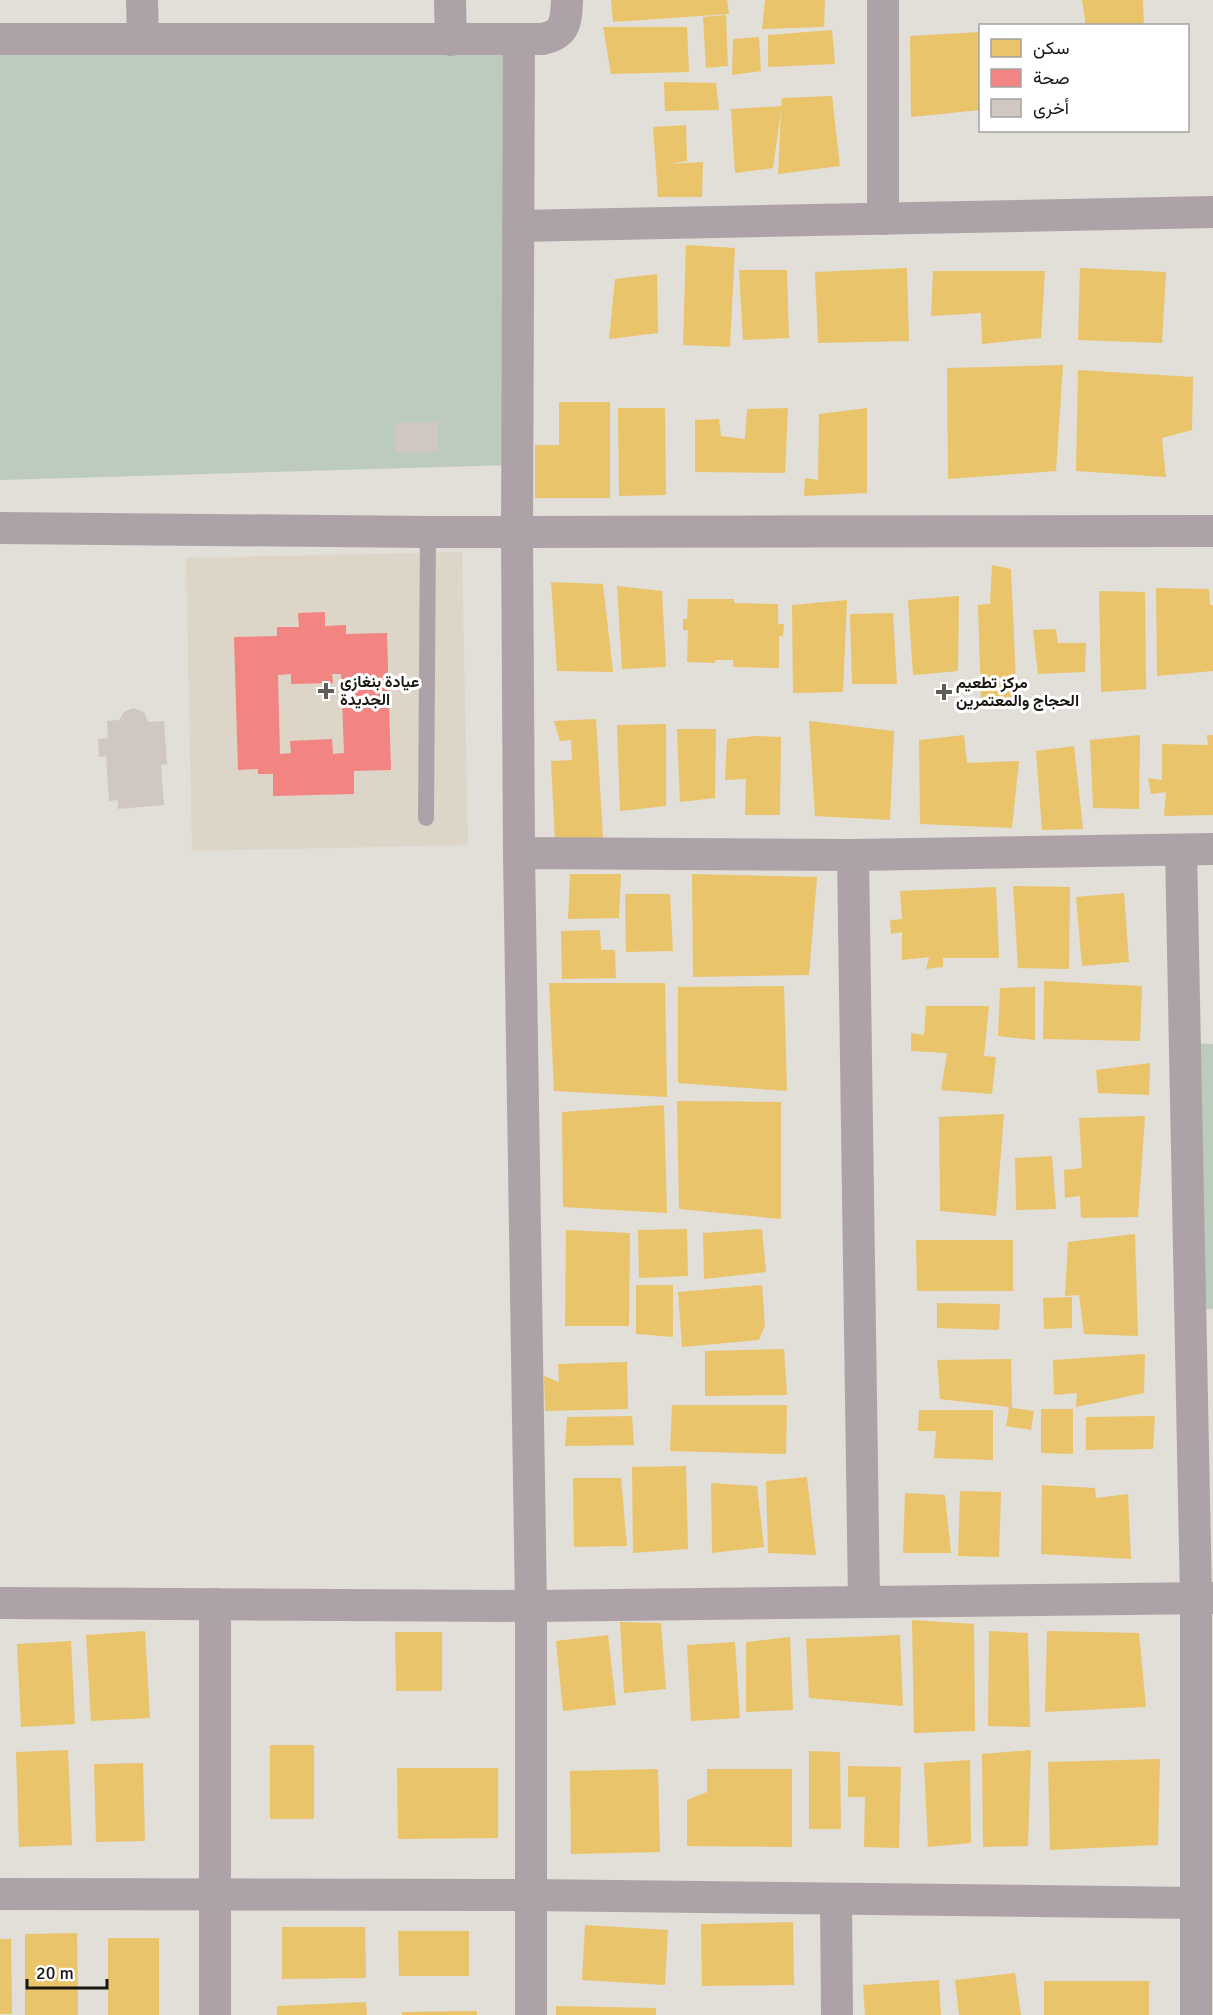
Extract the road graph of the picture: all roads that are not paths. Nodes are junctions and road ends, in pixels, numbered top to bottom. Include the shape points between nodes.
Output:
1 (142, 0) edge
2 (450, 0) edge
3 (567, 0) edge
4 (883, 0) edge
5 (0, 39) edge
6 (143, 39) junction
7 (451, 40) junction
8 (519, 40) junction
9 (1213, 212) edge
10 (883, 219) junction
11 (518, 226) junction
12 (0, 528) edge
13 (1213, 531) edge
14 (428, 532) junction
15 (517, 532) junction
16 (426, 818) dead end
17 (1213, 849) edge
18 (1181, 850) junction
19 (519, 853) junction
20 (853, 855) junction
21 (1202, 1310) edge
22 (1204, 1599) edge
23 (864, 1602) junction
24 (0, 1603) edge
25 (215, 1604) junction
26 (531, 1606) junction
27 (215, 1893) junction
28 (0, 1894) edge
29 (530, 1895) junction
30 (836, 1899) junction
31 (1196, 1903) junction
32 (215, 2015) edge
33 (531, 2015) edge
34 (837, 2015) edge
35 (1196, 2015) edge

1 - 6 street
2 - 7 street
3 - 8 street via 561,31 552,37
4 - 10 street
5 - 6 street
6 - 7 street
7 - 8 street
8 - 11 street
9 - 10 street
10 - 11 street
11 - 15 street
12 - 14 street
13 - 15 street
14 - 15 street
14 - 16 lane
15 - 19 street
17 - 18 street
18 - 20 street
18 - 21 street
19 - 20 street
19 - 26 street
20 - 23 street
21 - 22 street
22 - 23 street
22 - 31 street
23 - 26 street
24 - 25 street
25 - 26 street
25 - 27 street
26 - 29 street
27 - 28 street
27 - 29 street
27 - 32 street
29 - 30 street
29 - 33 street
30 - 31 street
30 - 34 street
31 - 35 street

